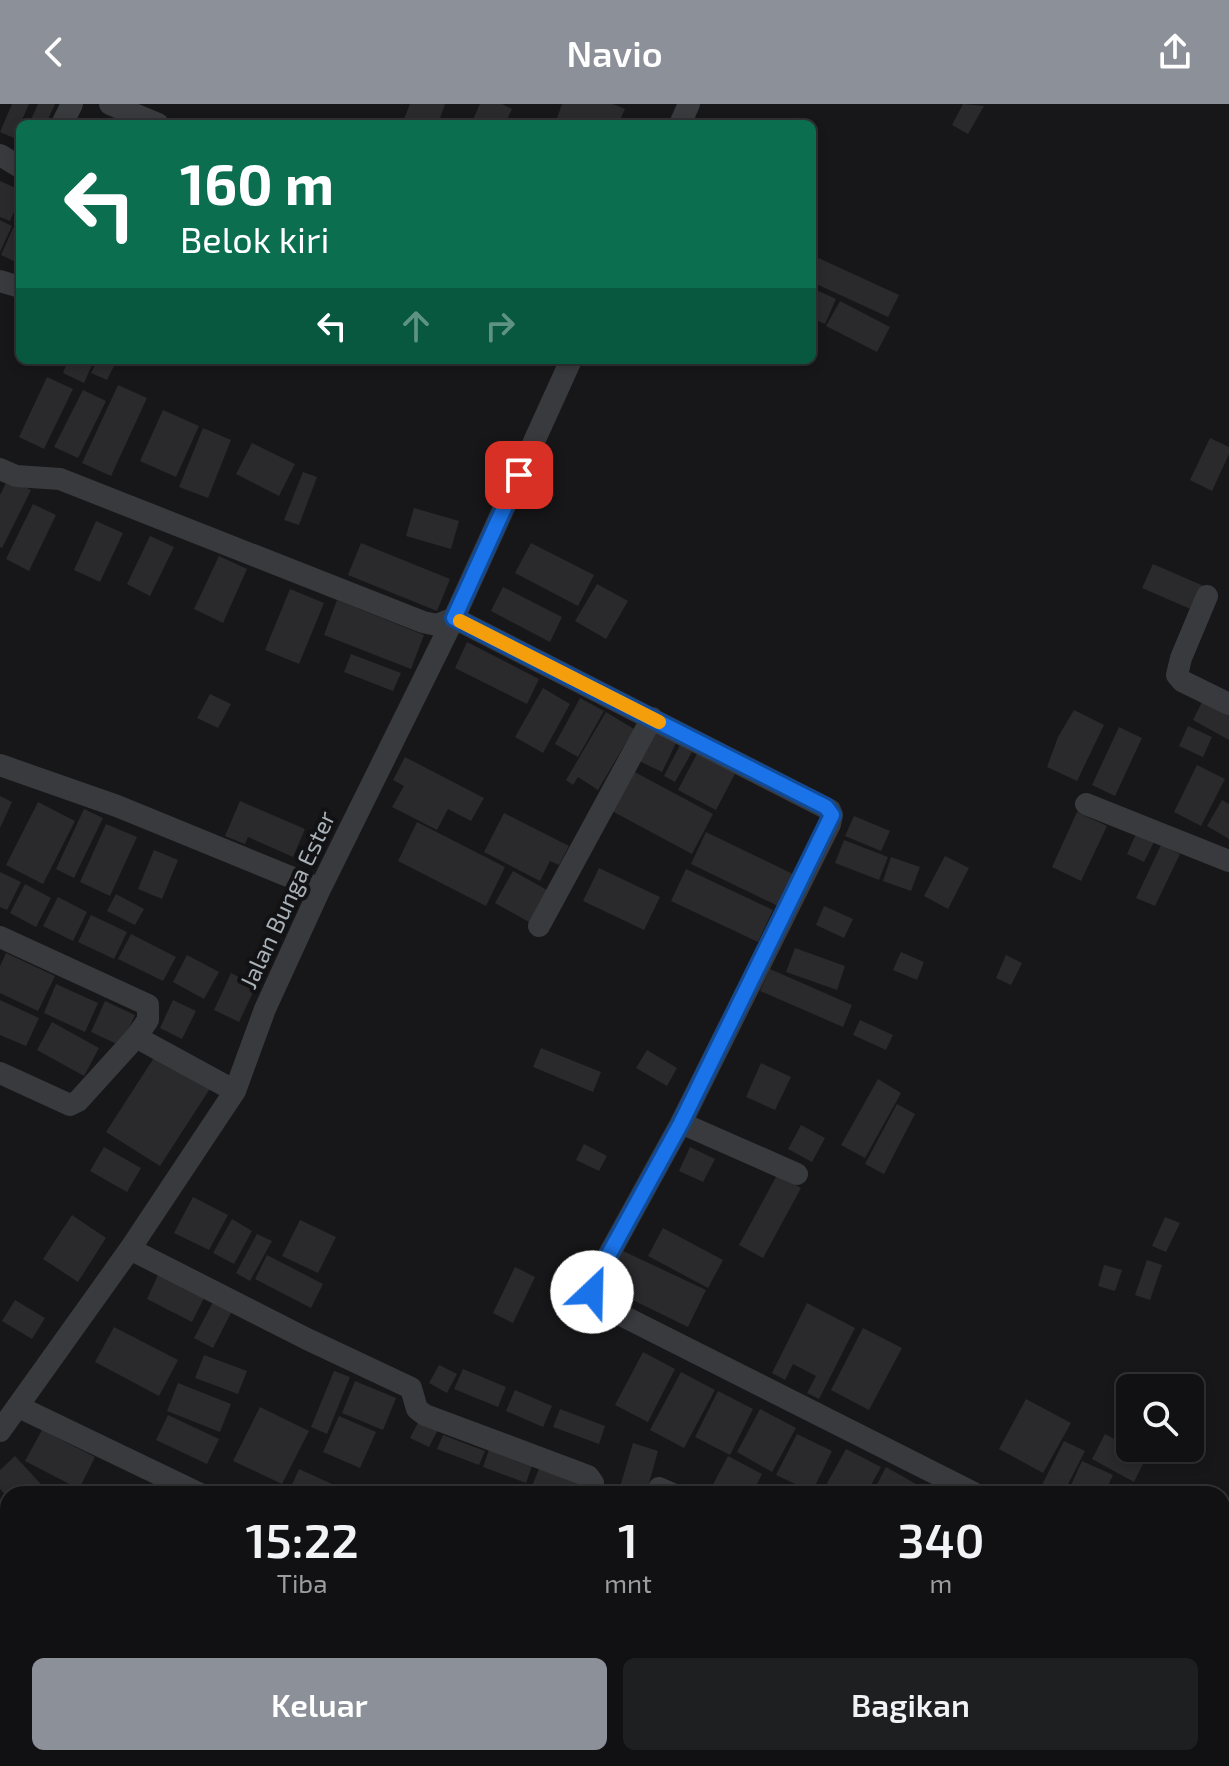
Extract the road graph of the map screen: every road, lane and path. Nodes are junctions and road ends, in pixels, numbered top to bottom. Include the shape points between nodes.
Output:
1 (110, 104) edge
2 (148, 120) edge
3 (569, 364) edge
4 (0, 469) edge
5 (1207, 596) dead end
6 (454, 618) junction
7 (1229, 704) edge
8 (652, 718) junction
9 (0, 765) edge
10 (1086, 804) dead end
11 (1229, 861) edge
12 (320, 889) junction
13 (539, 926) dead end
14 (0, 937) edge
15 (136, 1037) junction
16 (0, 1073) edge
17 (235, 1091) junction
18 (681, 1123) junction
19 (797, 1174) dead end
20 (130, 1249) junction
21 (19, 1407) junction
22 (0, 1431) edge
23 (183, 1486) edge
24 (592, 1486) edge
25 (960, 1486) edge

1 - 2 street
3 - 6 street, Jalan Bunga Ester
4 - 6 street via 16,476 60,479 423,622 437,625
5 - 7 street via 1176,673
6 - 8 street
6 - 12 street, Jalan Bunga Ester
8 - 13 street
8 - 18 street via 826,807 832,815
9 - 12 street via 117,806
10 - 11 street
12 - 17 street, Jalan Bunga Ester via 265,1009
14 - 15 street via 148,1005 148,1020
15 - 16 street via 70,1105
15 - 17 street
17 - 20 street, Jalan Bunga Ester
18 - 19 street
18 - 25 street via 593,1285 594,1299
20 - 21 street, Jalan Bunga Ester
20 - 24 street via 411,1388 417,1409 425,1415 588,1476
21 - 22 street, Jalan Bunga Ester
21 - 23 street

